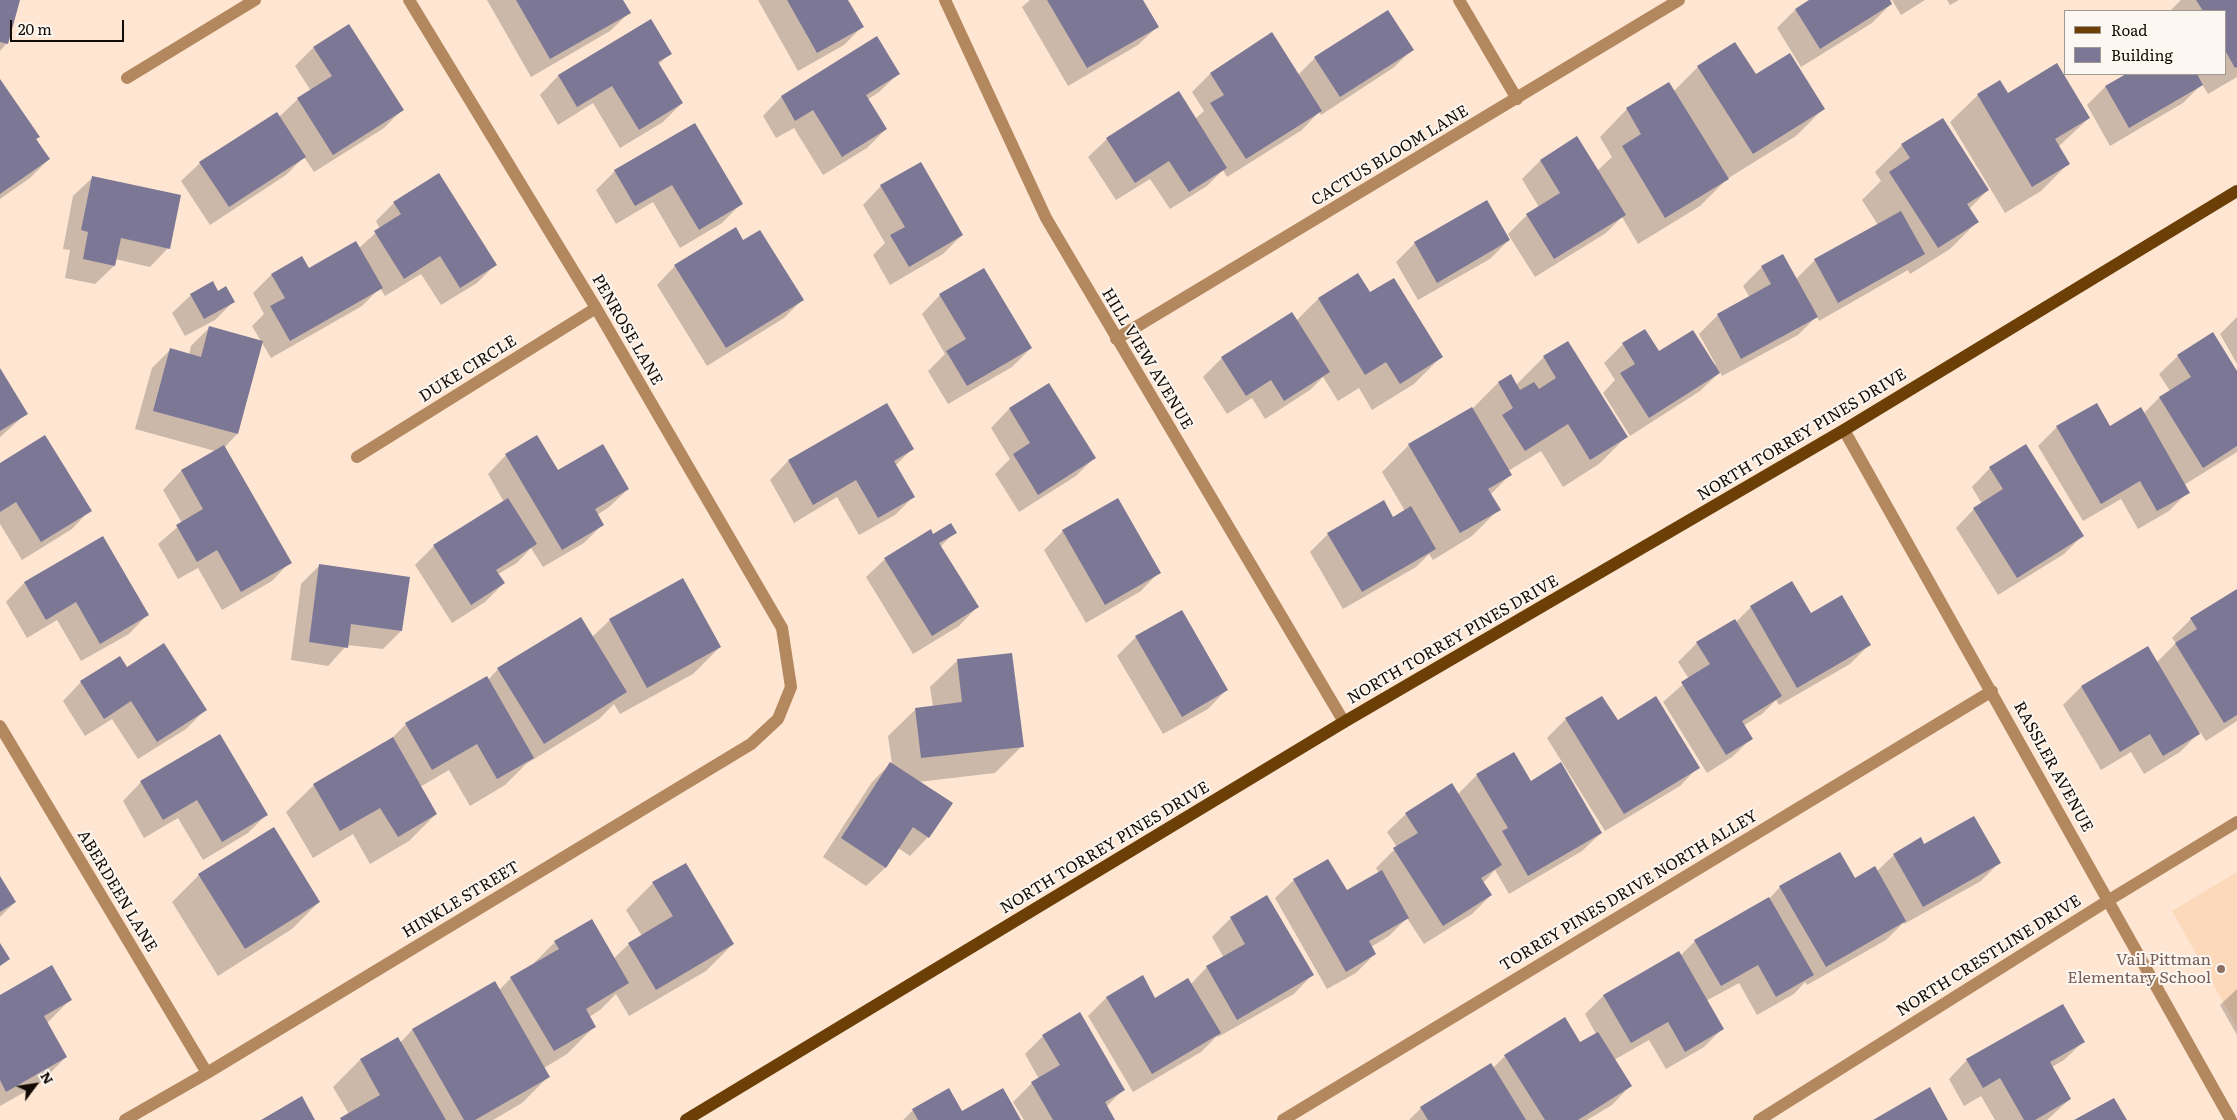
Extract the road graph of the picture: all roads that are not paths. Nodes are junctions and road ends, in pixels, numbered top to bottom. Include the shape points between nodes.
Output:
1 (255, 0) edge
2 (409, 0) edge
3 (945, 0) edge
4 (1459, 0) edge
5 (1680, 0) edge
6 (127, 78) dead end
7 (1516, 99) junction
8 (2237, 191) edge
9 (596, 308) junction
10 (1116, 339) junction
11 (1844, 430) junction
12 (357, 458) dead end
13 (791, 687) joint
14 (1992, 691) junction
15 (1344, 722) junction
16 (0, 726) edge
17 (2237, 822) edge
18 (2109, 900) junction
19 (207, 1073) junction
20 (125, 1120) edge
21 (686, 1120) edge
22 (1283, 1120) edge
23 (1759, 1120) edge
24 (2231, 1120) edge

1 - 6 street
2 - 9 street, PENROSE LANE
3 - 10 street, HILL VIEW AVENUE via 1046,218
4 - 7 street
5 - 7 street, CACTUS BLOOM LANE
7 - 10 street, CACTUS BLOOM LANE
8 - 11 main road, NORTH TORREY PINES DRIVE
9 - 12 street, DUKE CIRCLE
9 - 13 street, PENROSE LANE via 782,628
10 - 15 street, HILL VIEW AVENUE
11 - 14 street, RASSLER AVENUE
11 - 15 main road, NORTH TORREY PINES DRIVE
13 - 19 street, HINKLE STREET via 778,719 751,744
14 - 18 street, RASSLER AVENUE
14 - 22 street, TORREY PINES DRIVE NORTH ALLEY
15 - 21 main road, NORTH TORREY PINES DRIVE
16 - 19 street, ABERDEEN LANE
17 - 18 street, NORTH CRESTLINE DRIVE
18 - 23 street, NORTH CRESTLINE DRIVE
18 - 24 street, RASSLER AVENUE
19 - 20 street, HINKLE STREET

